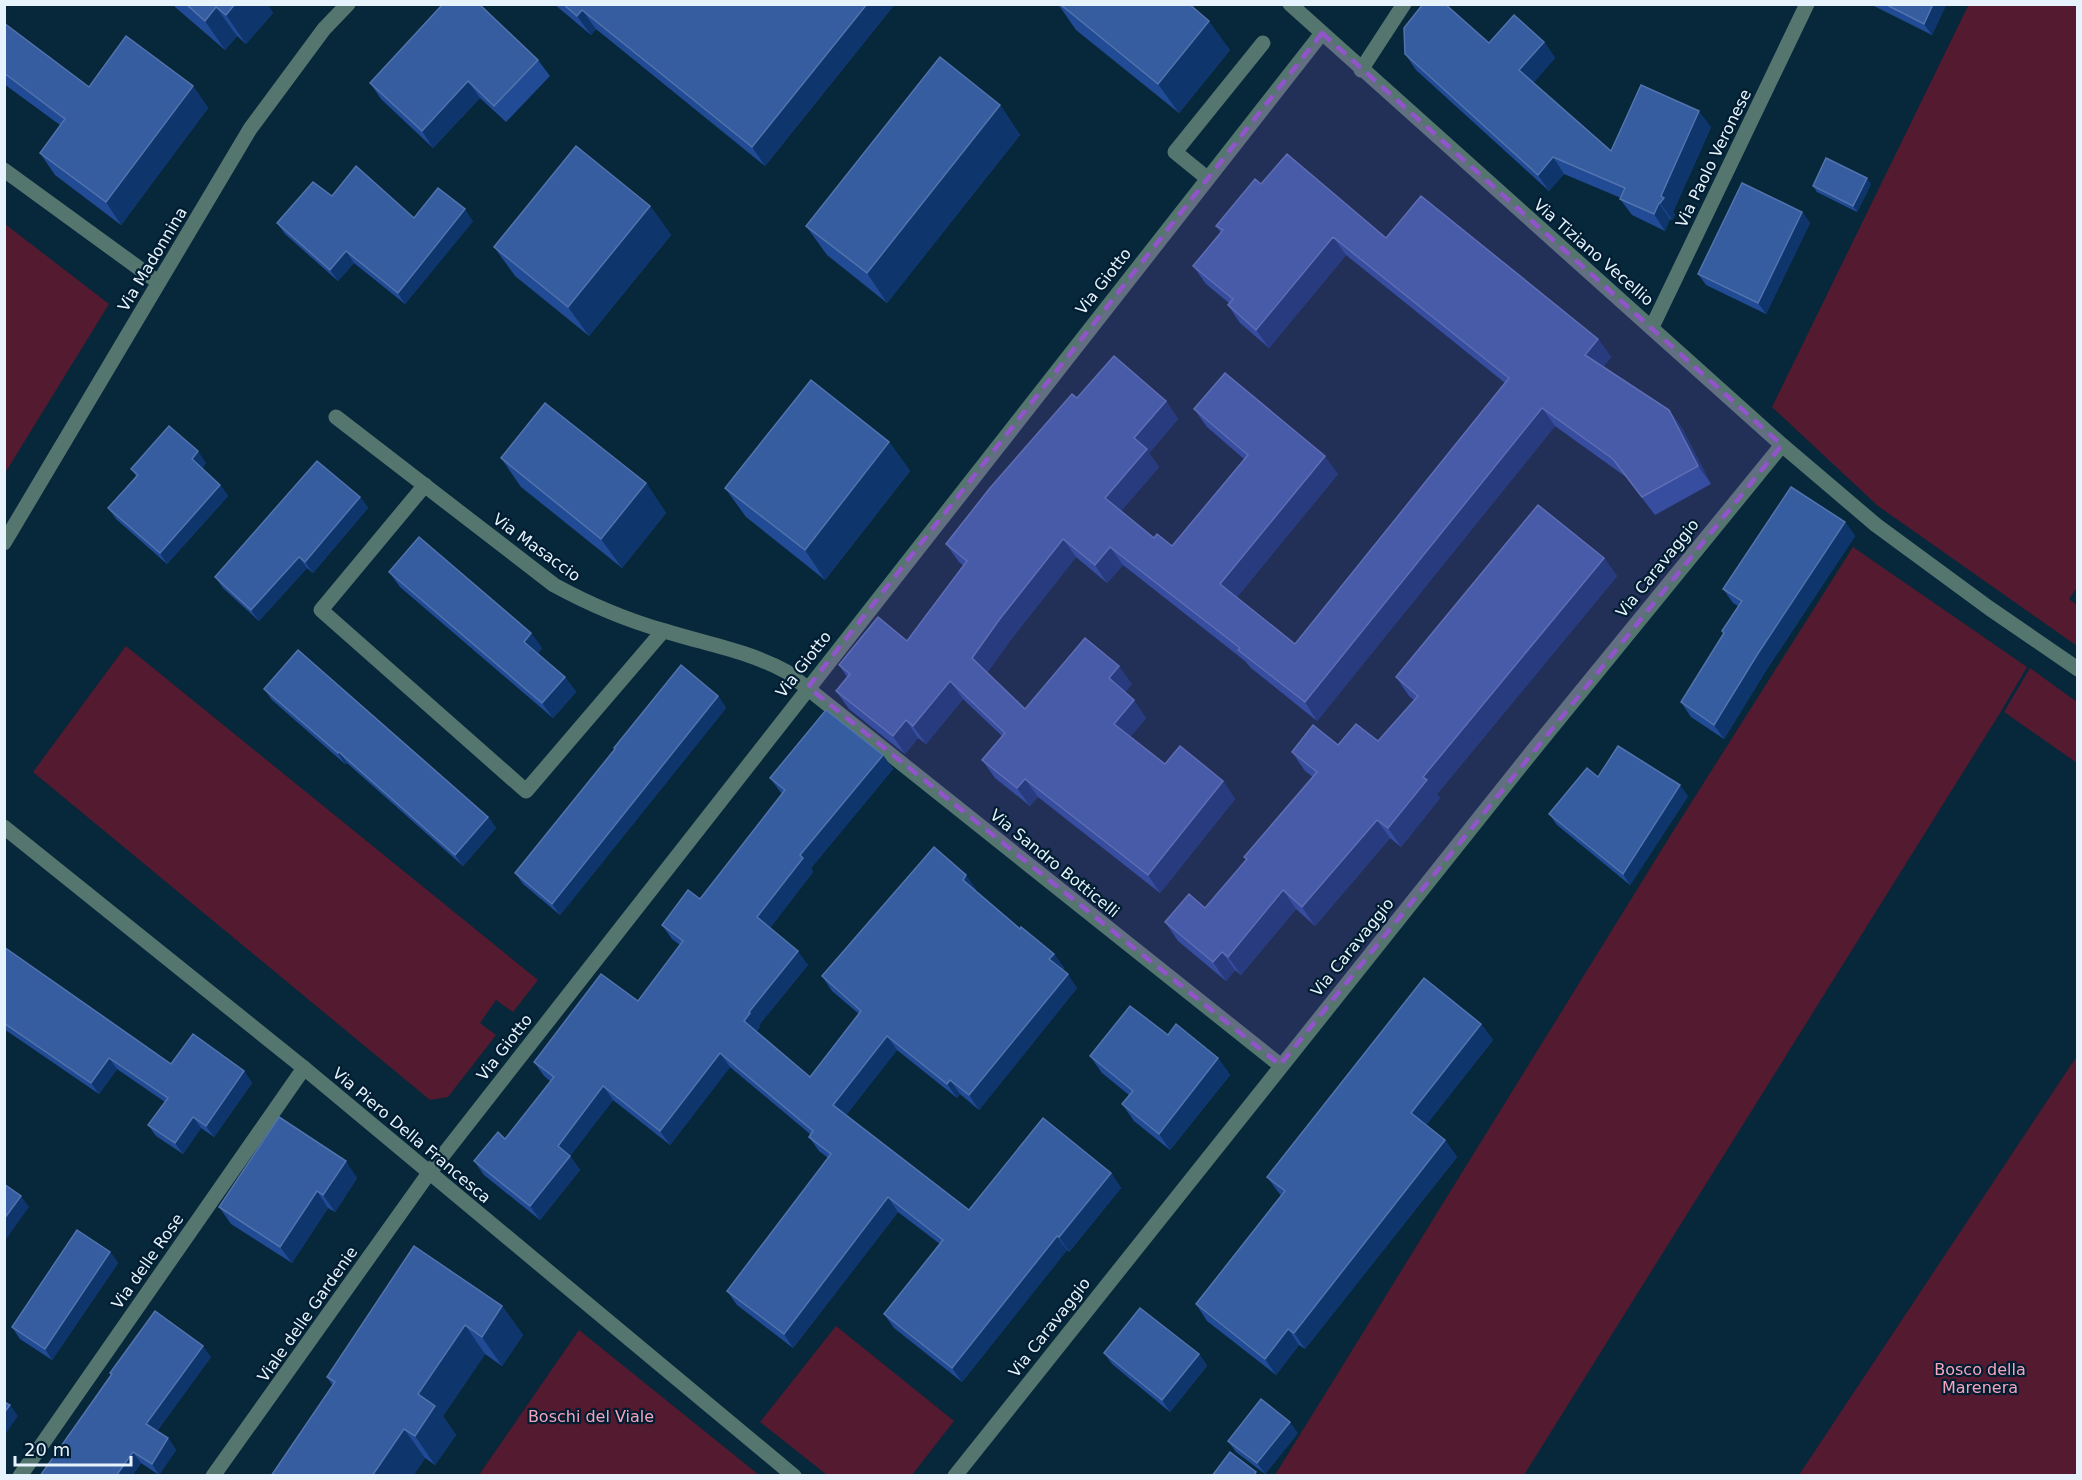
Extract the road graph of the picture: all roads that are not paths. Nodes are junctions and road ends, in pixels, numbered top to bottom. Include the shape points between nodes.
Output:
1 (348, 4) edge
2 (1290, 4) edge
3 (1404, 4) edge
4 (1807, 4) edge
5 (1322, 33) junction
6 (1263, 43) dead end
7 (1361, 70) junction
8 (4, 170) edge
9 (1207, 178) junction
10 (158, 282) junction
11 (1652, 327) junction
12 (336, 417) dead end
13 (1782, 445) junction
14 (425, 485) junction
15 (4, 543) edge
16 (663, 631) junction
17 (2078, 669) edge
18 (808, 687) junction
19 (4, 827) edge
20 (1280, 1065) junction
21 (304, 1068) junction
22 (429, 1173) junction
23 (20, 1476) edge
24 (213, 1476) edge
25 (794, 1476) edge
26 (955, 1476) edge

1 - 10 street, Via Madonnina via 324,29 250,129
2 - 5 street, Via Tiziano Vecellio
3 - 7 street
4 - 11 street, Via Paolo Veronese
5 - 7 street, Via Tiziano Vecellio
5 - 9 street, Via Giotto
6 - 9 street via 1175,152
7 - 11 street, Via Tiziano Vecellio
8 - 10 street
9 - 18 street, Via Giotto
10 - 15 street, Via Madonnina
11 - 13 street, Via Tiziano Vecellio
12 - 14 street, Via Masaccio
13 - 17 street, Via Tiziano Vecellio via 1876,525
13 - 20 street, Via Caravaggio
14 - 16 street, Via Masaccio via 554,585 585,602
14 - 16 street via 321,610 526,791
16 - 18 street, Via Masaccio via 765,660
18 - 20 street, Via Sandro Botticelli
18 - 22 street, Via Giotto
19 - 21 street, Via Piero Della Francesca
20 - 26 street, Via Caravaggio
21 - 22 street, Via Piero Della Francesca
21 - 23 street, Via delle Rose
22 - 24 street, Viale delle Gardenie
22 - 25 street, Via Piero Della Francesca

